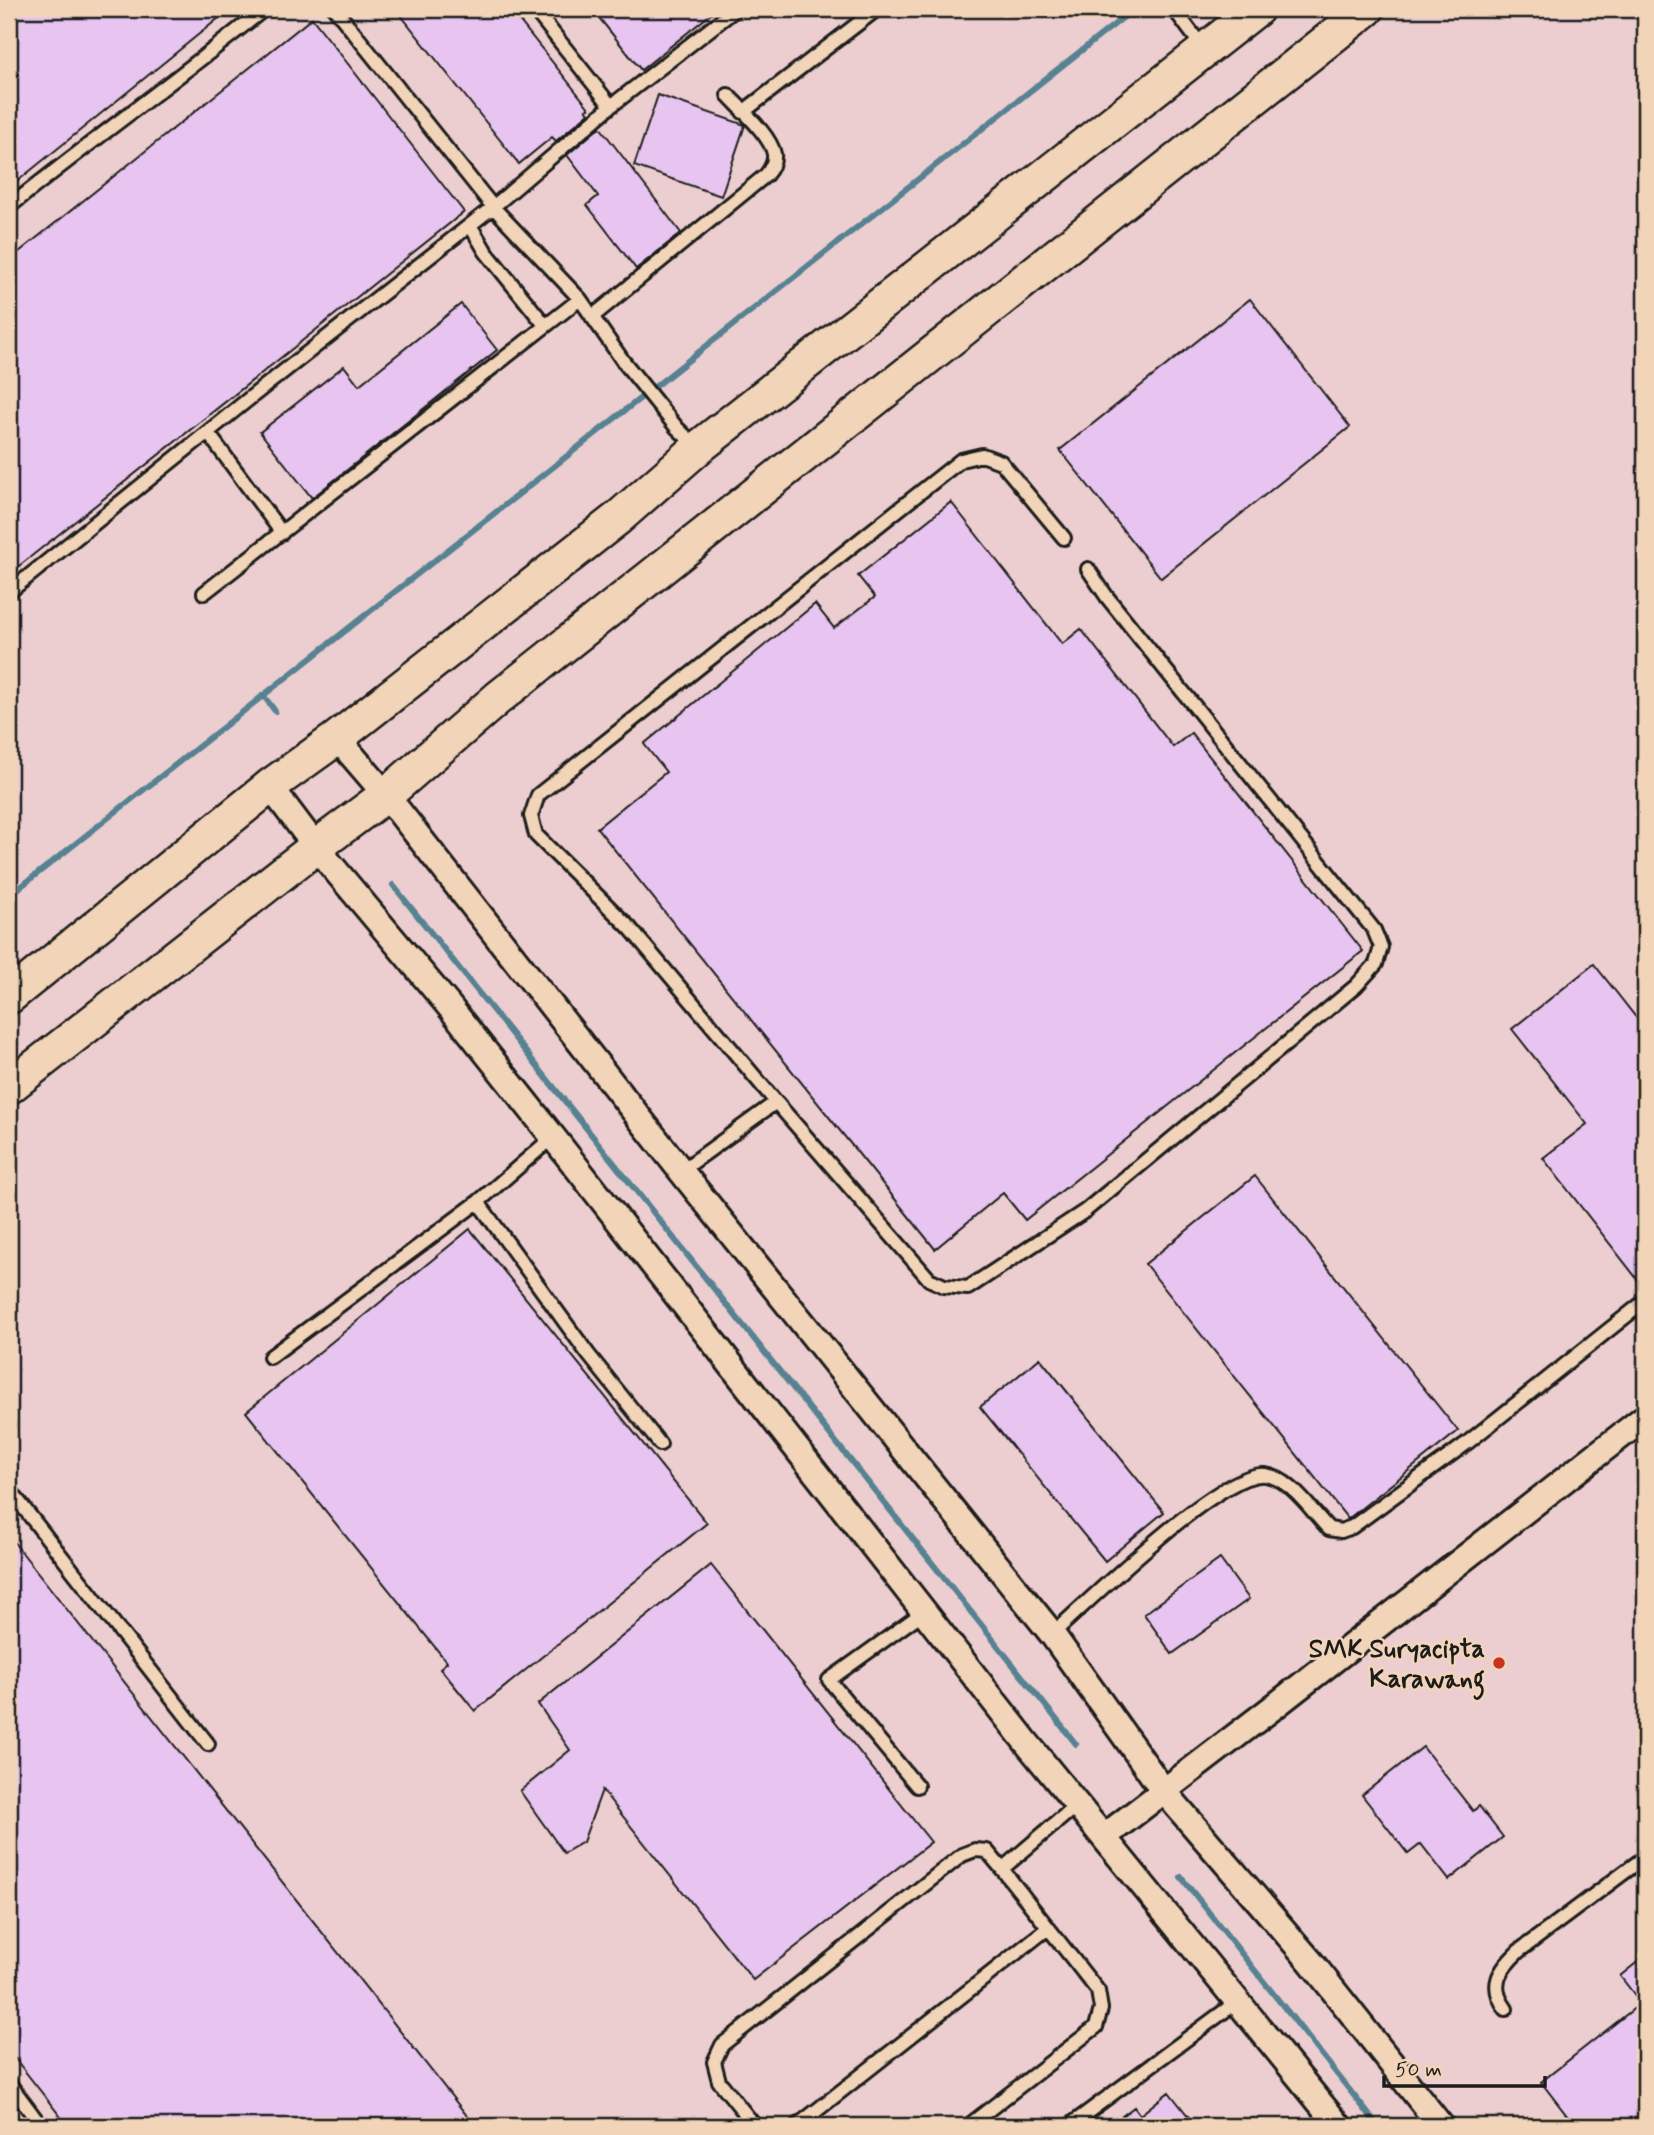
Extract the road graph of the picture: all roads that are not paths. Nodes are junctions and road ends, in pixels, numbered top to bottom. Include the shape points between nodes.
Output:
1 (264, 9) edge
2 (335, 9) edge
3 (534, 9) edge
4 (736, 9) edge
5 (877, 9) edge
6 (1174, 9) edge
7 (1257, 9) edge
8 (1367, 9) edge
9 (1205, 50) junction
10 (729, 95) dead end
11 (611, 106) junction
12 (743, 112) junction
13 (493, 206) junction
14 (9, 207) edge
15 (470, 225) junction
16 (580, 299) junction
17 (592, 317) junction
18 (545, 325) junction
19 (208, 433) junction
20 (687, 438) junction
21 (282, 533) junction
22 (1064, 538) dead end
23 (1088, 569) dead end
24 (9, 592) edge
25 (204, 593) dead end
26 (337, 738) junction
27 (270, 786) junction
28 (386, 795) junction
29 (316, 847) junction
30 (9, 997) edge
31 (9, 1087) edge
32 (776, 1102) junction
33 (553, 1137) junction
34 (681, 1171) junction
35 (478, 1202) junction
36 (1645, 1301) edge
37 (270, 1357) dead end
38 (1645, 1417) edge
39 (660, 1444) dead end
40 (9, 1489) edge
41 (925, 1611) junction
42 (1052, 1634) junction
43 (208, 1744) dead end
44 (916, 1786) dead end
45 (1163, 1790) junction
46 (1079, 1804) junction
47 (1105, 1836) junction
48 (1645, 1857) edge
49 (1002, 1869) junction
50 (1048, 1928) junction
51 (1238, 2001) junction
52 (1506, 2010) dead end
53 (9, 2083) edge
54 (41, 2126) edge
55 (755, 2126) edge
56 (797, 2126) edge
57 (968, 2126) edge
58 (1069, 2126) edge
59 (1339, 2126) edge
60 (1441, 2126) edge

1 - 14 lane
2 - 13 lane
3 - 11 lane
4 - 11 lane
5 - 12 lane
6 - 9 lane
7 - 9 street
8 - 28 street via 498,698
9 - 20 street
10 - 12 lane
11 - 13 lane
12 - 17 lane via 769,141 775,155 766,175
13 - 15 lane
13 - 16 lane
15 - 18 lane
15 - 19 lane
16 - 17 lane
16 - 18 lane
17 - 20 lane
18 - 21 lane
19 - 21 lane
19 - 24 lane
20 - 26 street via 618,517
21 - 25 lane
22 - 32 lane via 1001,462 982,455 961,460 538,795 531,816 536,835 630,928
23 - 32 lane via 1374,930 1381,947 1376,964 1356,986 1085,1211 968,1289 929,1279
26 - 27 street
26 - 28 street
27 - 29 street
27 - 30 street
28 - 29 street
28 - 34 street
29 - 31 street
29 - 33 street
32 - 34 lane
33 - 35 lane
33 - 41 street
34 - 42 street
35 - 37 lane
35 - 39 lane
36 - 42 lane via 1467,1443 1352,1527 1329,1529 1295,1489 1267,1475 1247,1476 1192,1509
38 - 45 street
40 - 43 lane
41 - 44 lane via 829,1680
41 - 46 street
42 - 45 street
45 - 47 street
45 - 60 street via 1311,1962
46 - 47 street
46 - 49 lane
47 - 51 street
48 - 52 lane via 1506,1963 1498,1976 1497,1998
49 - 50 lane
49 - 55 lane via 987,1851 962,1854 722,2045 714,2062 719,2081
50 - 56 lane
50 - 57 lane via 1098,1991 1101,2009 1096,2027
51 - 58 lane
51 - 59 street
53 - 54 lane

